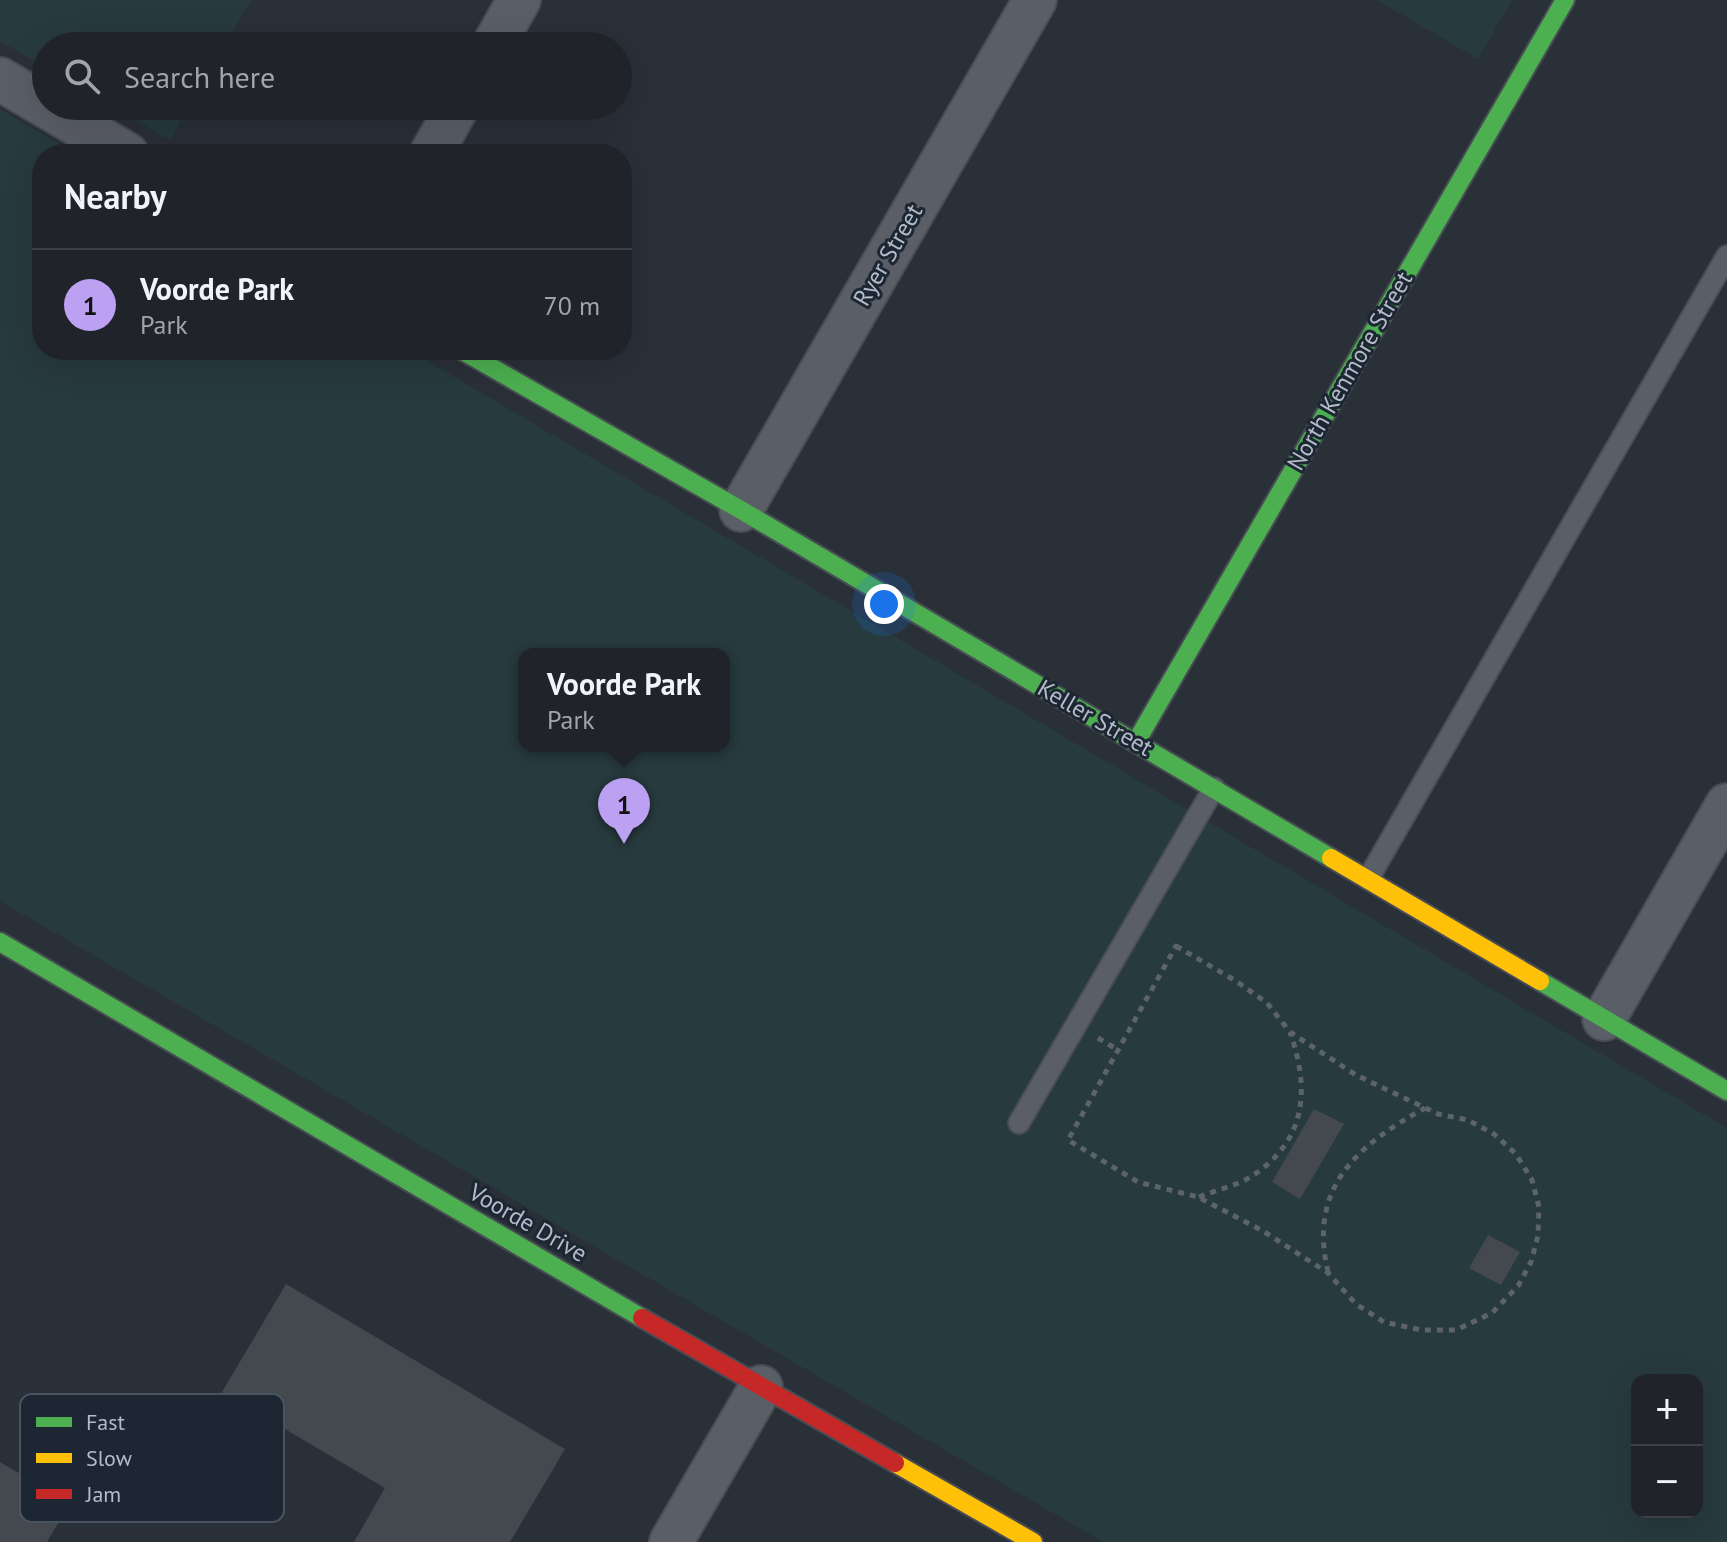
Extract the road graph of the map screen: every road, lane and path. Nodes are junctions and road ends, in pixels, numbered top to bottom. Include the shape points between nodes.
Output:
1 (519, 0) edge
2 (1035, 0) edge
3 (1565, 0) edge
4 (501, 32) edge
5 (0, 79) edge
6 (32, 98) edge
7 (69, 120) edge
8 (450, 120) edge
9 (110, 144) edge
10 (437, 144) edge
11 (1727, 256) edge
12 (478, 360) edge
13 (741, 510) junction
14 (1136, 742) junction
15 (1214, 788) junction
16 (1727, 805) edge
17 (1368, 879) junction
18 (0, 942) edge
19 (1604, 1019) junction
20 (1290, 1032) junction
21 (1727, 1091) edge
22 (1425, 1108) junction
23 (1019, 1123) dead end
24 (1198, 1197) junction
25 (1328, 1273) junction
26 (761, 1387) junction
27 (671, 1542) edge
28 (1033, 1542) edge

1 - 4 street
2 - 13 street, Ryer Street
3 - 14 street, North Kenmore Street
5 - 6 street
7 - 9 street
8 - 10 street
11 - 17 lane
12 - 13 street, Keller Street
13 - 14 street, Keller Street
14 - 15 street, Keller Street
15 - 17 street, Keller Street
15 - 23 lane
16 - 19 street
17 - 19 street, Keller Street
18 - 26 street, Voorde Drive
19 - 21 street, Keller Street
20 - 22 path via 1356,1075
20 - 24 path via 1303,1093 1295,1126 1276,1158 1249,1178
20 - 24 path via 1267,1003 1176,946 1068,1140 1138,1182
22 - 25 path via 1386,1129 1341,1177 1326,1206 1321,1244
22 - 25 path via 1494,1134 1516,1154 1532,1180 1539,1207 1538,1236 1518,1286 1492,1313 1456,1330 1421,1330 1384,1322 1356,1304
24 - 25 path
26 - 27 street
26 - 28 street, Voorde Drive

